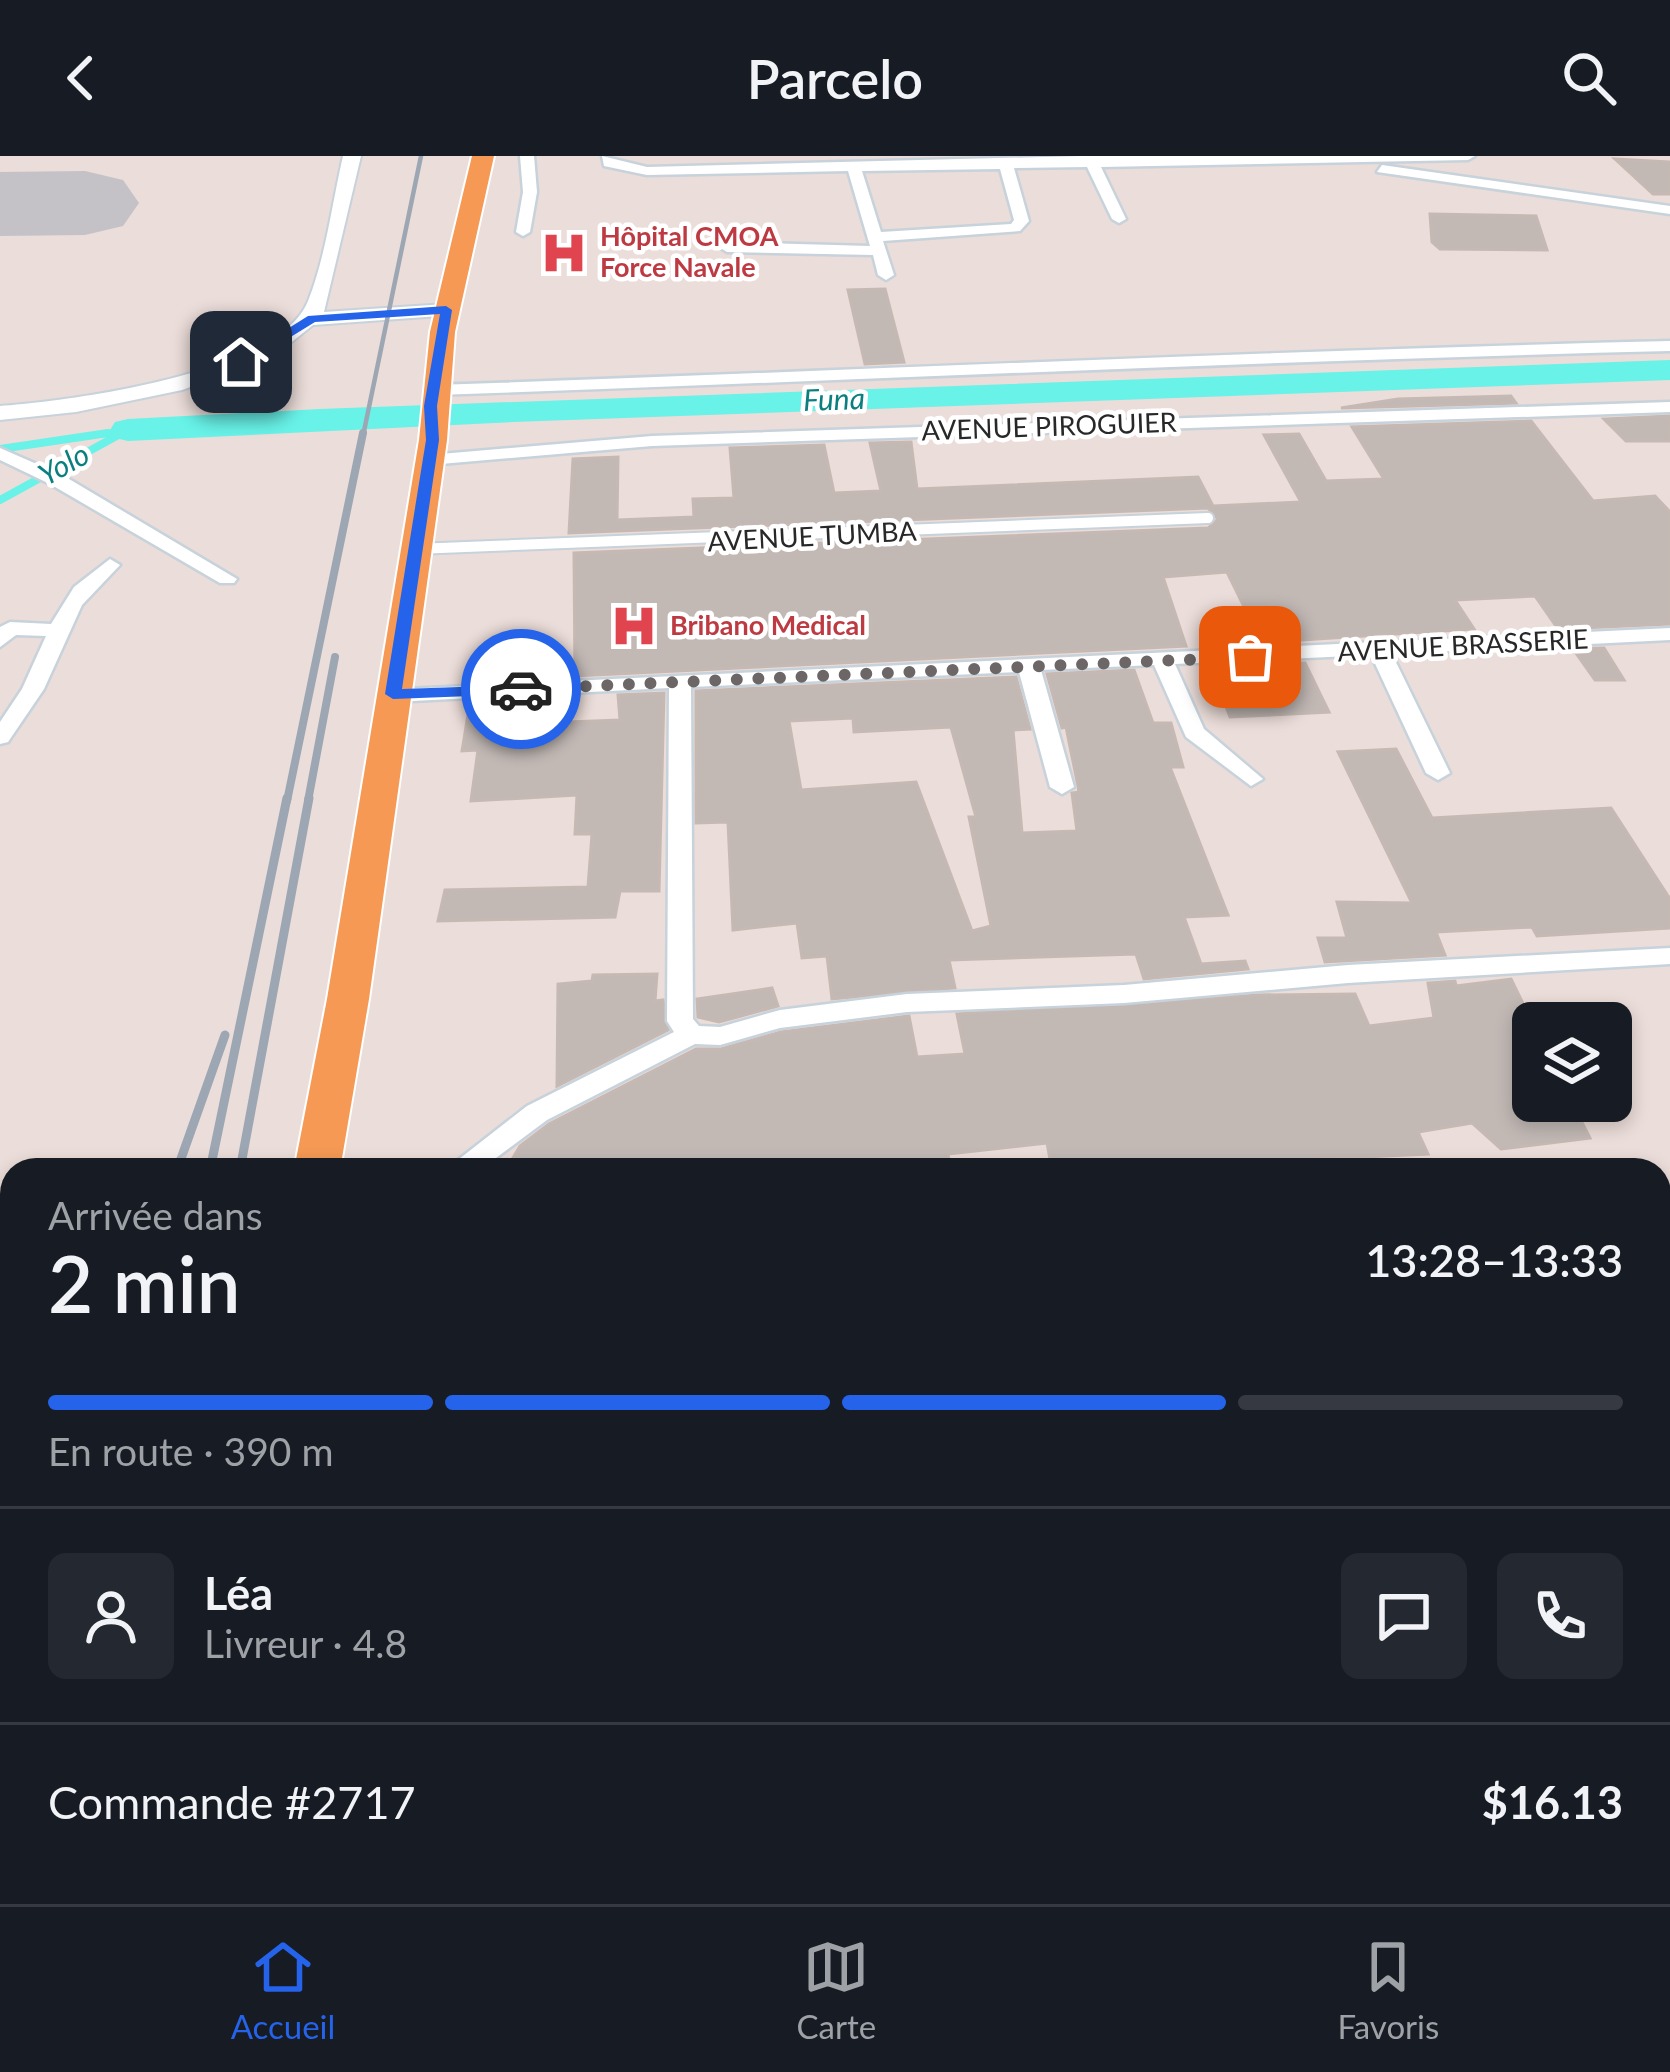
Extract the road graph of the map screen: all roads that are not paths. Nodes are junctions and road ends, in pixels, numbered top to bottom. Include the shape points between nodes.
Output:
1 (352, 156) edge
2 (483, 156) edge
3 (527, 156) edge
4 (609, 156) edge
5 (1468, 156) edge
6 (1337, 158) edge
7 (1090, 159) edge
8 (1006, 164) junction
9 (854, 168) junction
10 (1670, 209) edge
11 (1119, 219) dead end
12 (523, 232) dead end
13 (875, 244) junction
14 (727, 247) dead end
15 (886, 275) dead end
16 (446, 310) junction
17 (313, 319) junction
18 (1670, 346) edge
19 (1670, 407) edge
20 (0, 412) edge
21 (432, 424) junction
22 (3, 454) edge
23 (1208, 518) dead end
24 (416, 550) junction
25 (110, 565) dead end
26 (227, 579) dead end
27 (56, 631) junction
28 (1670, 634) edge
29 (0, 641) edge
30 (1381, 651) junction
31 (1162, 662) junction
32 (1029, 667) junction
33 (680, 683) junction
34 (393, 694) junction
35 (0, 737) edge
36 (1438, 773) dead end
37 (1251, 779) dead end
38 (1062, 787) dead end
39 (1670, 956) edge
40 (691, 1034) junction
41 (318, 1158) edge
42 (476, 1158) edge

1 - 17 main road
2 - 16 main road
3 - 12 street
4 - 9 street via 614,166 637,171
5 - 6 street
6 - 7 street
6 - 10 street
7 - 8 street
7 - 11 street
8 - 9 street
8 - 13 street via 1022,221 1015,228
9 - 13 street
13 - 14 street
13 - 15 street
16 - 17 main road
16 - 21 main road
17 - 20 main road via 195,379 82,406
18 - 21 street via 1341,354
19 - 21 street, AVENUE PIROGUIER via 652,441
21 - 24 main road
22 - 26 street
23 - 24 lane, AVENUE TUMBA
24 - 34 main road
25 - 27 street
27 - 29 street via 10,628
27 - 35 street via 36,684
28 - 30 street, AVENUE BRASSERIE
30 - 31 street, AVENUE BRASSERIE
30 - 36 street
31 - 32 street, AVENUE BRASSERIE
31 - 37 street via 1194,732
32 - 33 street, AVENUE BRASSERIE
32 - 38 street
33 - 34 street, AVENUE BRASSERIE
33 - 40 street via 680,1021
34 - 41 main road
39 - 40 street via 907,1003 780,1019 720,1036
40 - 42 street via 537,1113

